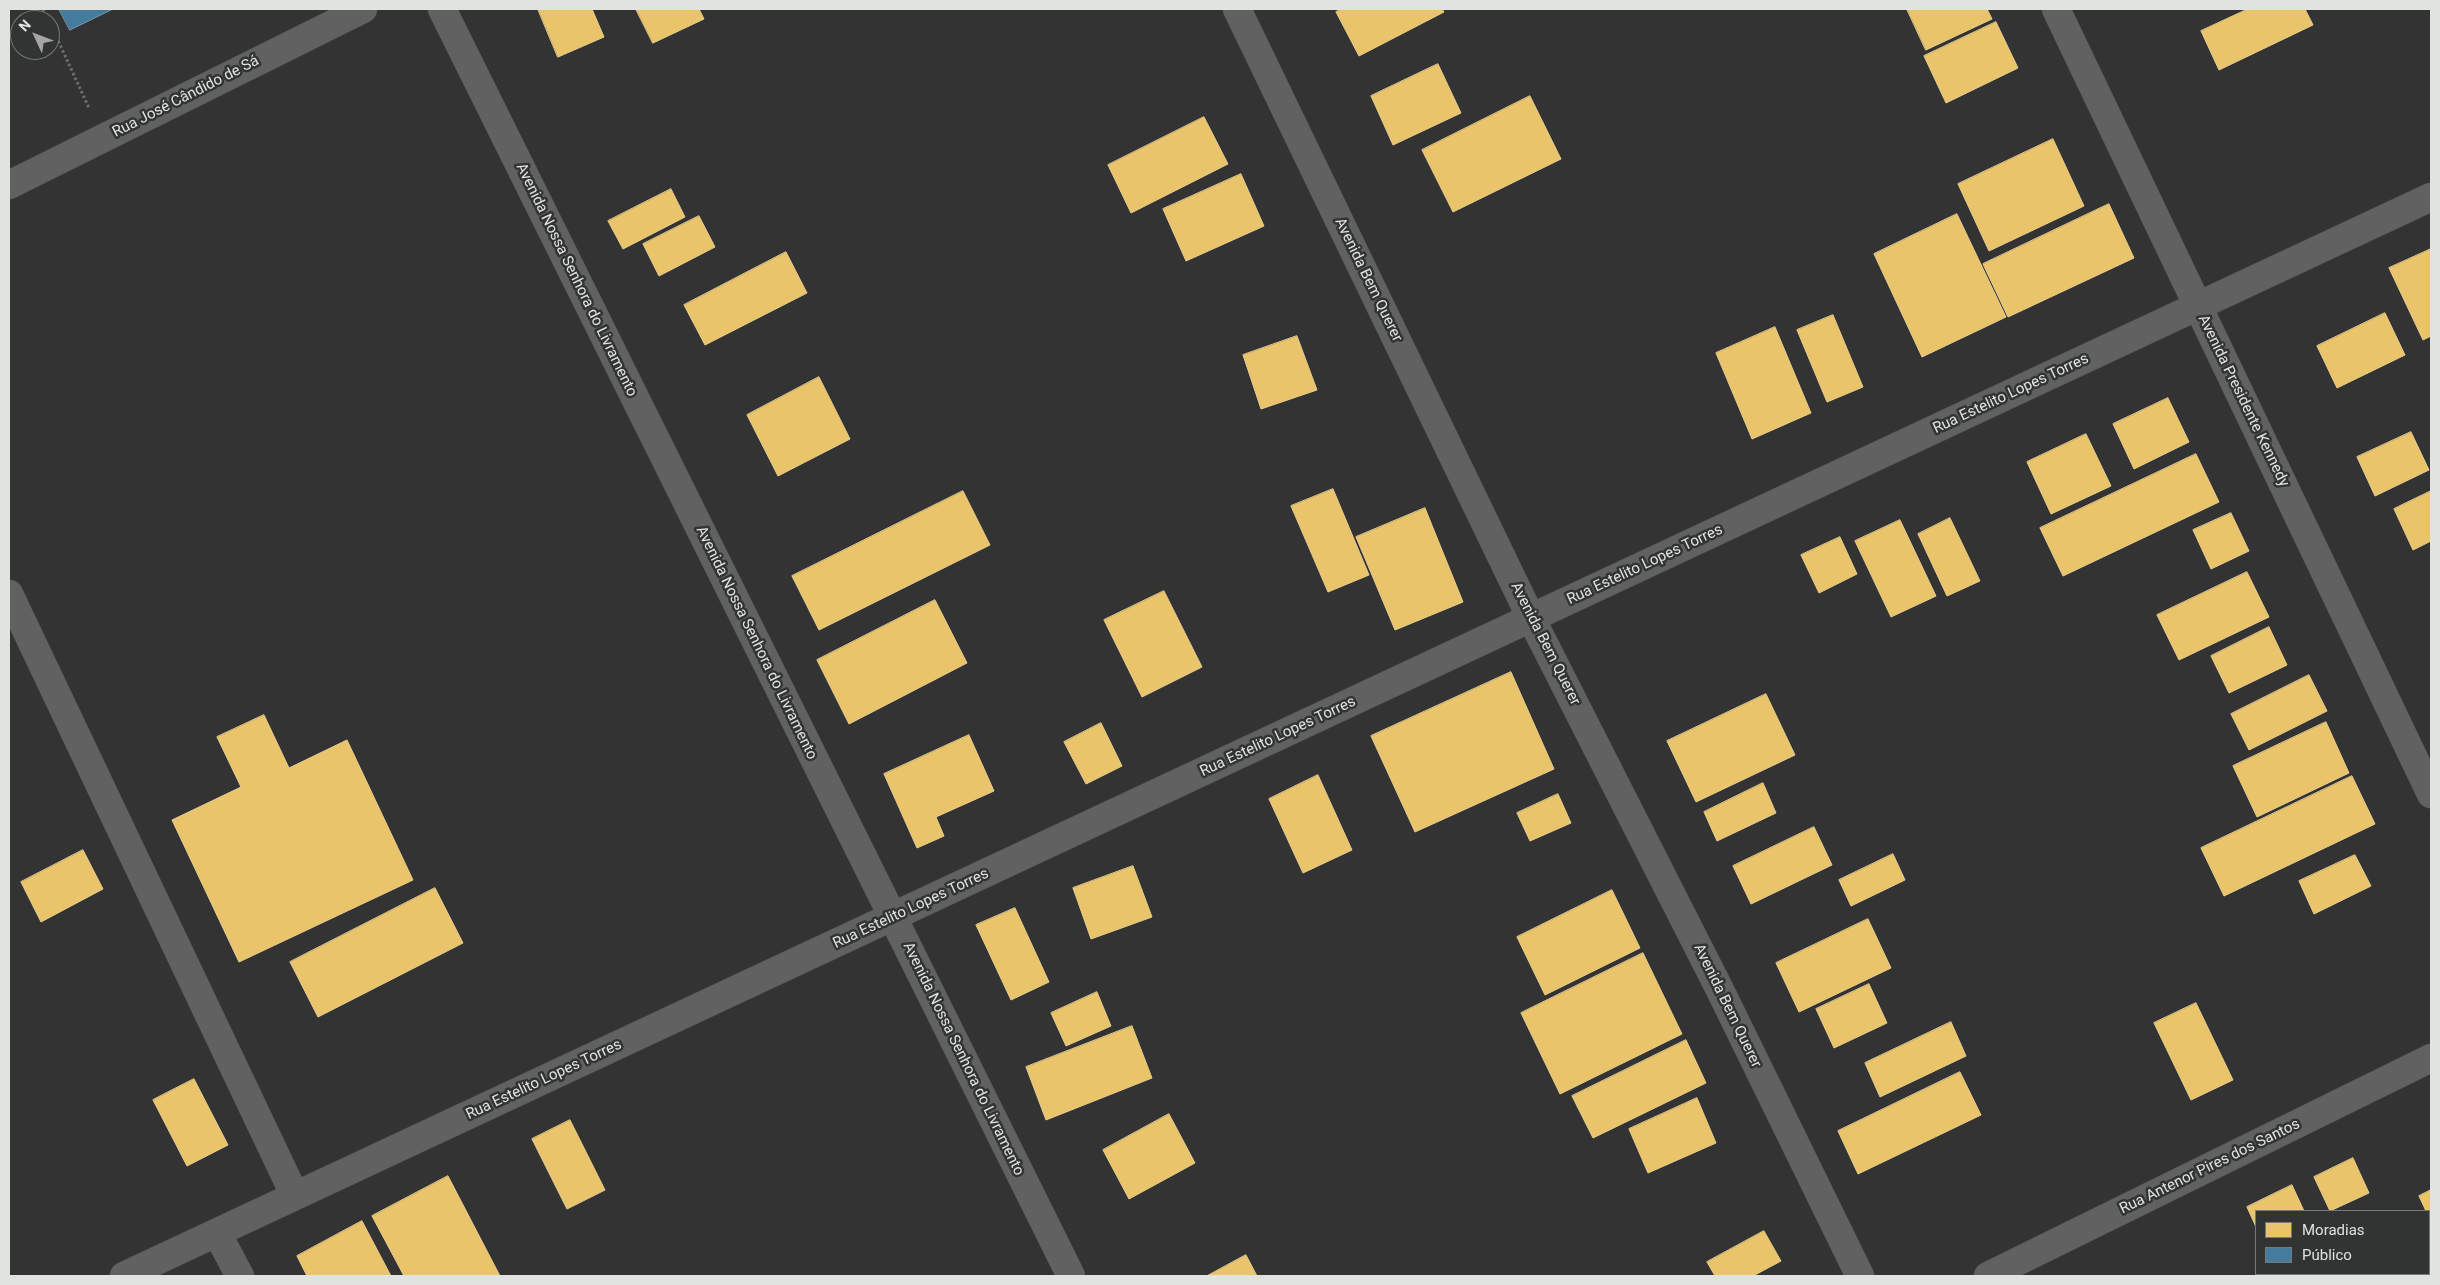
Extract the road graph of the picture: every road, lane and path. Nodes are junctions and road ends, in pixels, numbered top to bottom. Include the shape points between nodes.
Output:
1 (363, 9) edge
2 (442, 9) edge
3 (1237, 9) edge
4 (2056, 9) edge
5 (60, 46) edge
6 (103, 138) junction
7 (9, 185) edge
8 (2431, 197) edge
9 (2198, 306) junction
10 (9, 594) edge
11 (1531, 618) junction
12 (2431, 794) edge
13 (892, 918) junction
14 (2431, 1058) edge
15 (295, 1196) junction
16 (217, 1233) junction
17 (124, 1276) edge
18 (240, 1276) edge
19 (1071, 1276) edge
20 (1860, 1276) edge
21 (1988, 1276) edge

1 - 6 street, Rua José Cândido de Sá
2 - 13 street, Avenida Nossa Senhora do Livramento
3 - 11 street, Avenida Bem Querer
4 - 9 street, Avenida Presidente Kennedy
5 - 6 path
6 - 7 street, Rua José Cândido de Sá
8 - 9 street, Rua Estelito Lopes Torres
9 - 11 street, Rua Estelito Lopes Torres
9 - 12 street, Avenida Presidente Kennedy
10 - 15 street
11 - 13 street, Rua Estelito Lopes Torres
11 - 20 street, Avenida Bem Querer via 1720,990
13 - 15 street, Rua Estelito Lopes Torres
13 - 19 street, Avenida Nossa Senhora do Livramento
14 - 21 street, Rua Antenor Pires dos Santos
15 - 16 street, Rua Estelito Lopes Torres
16 - 17 street, Rua Estelito Lopes Torres
16 - 18 street

